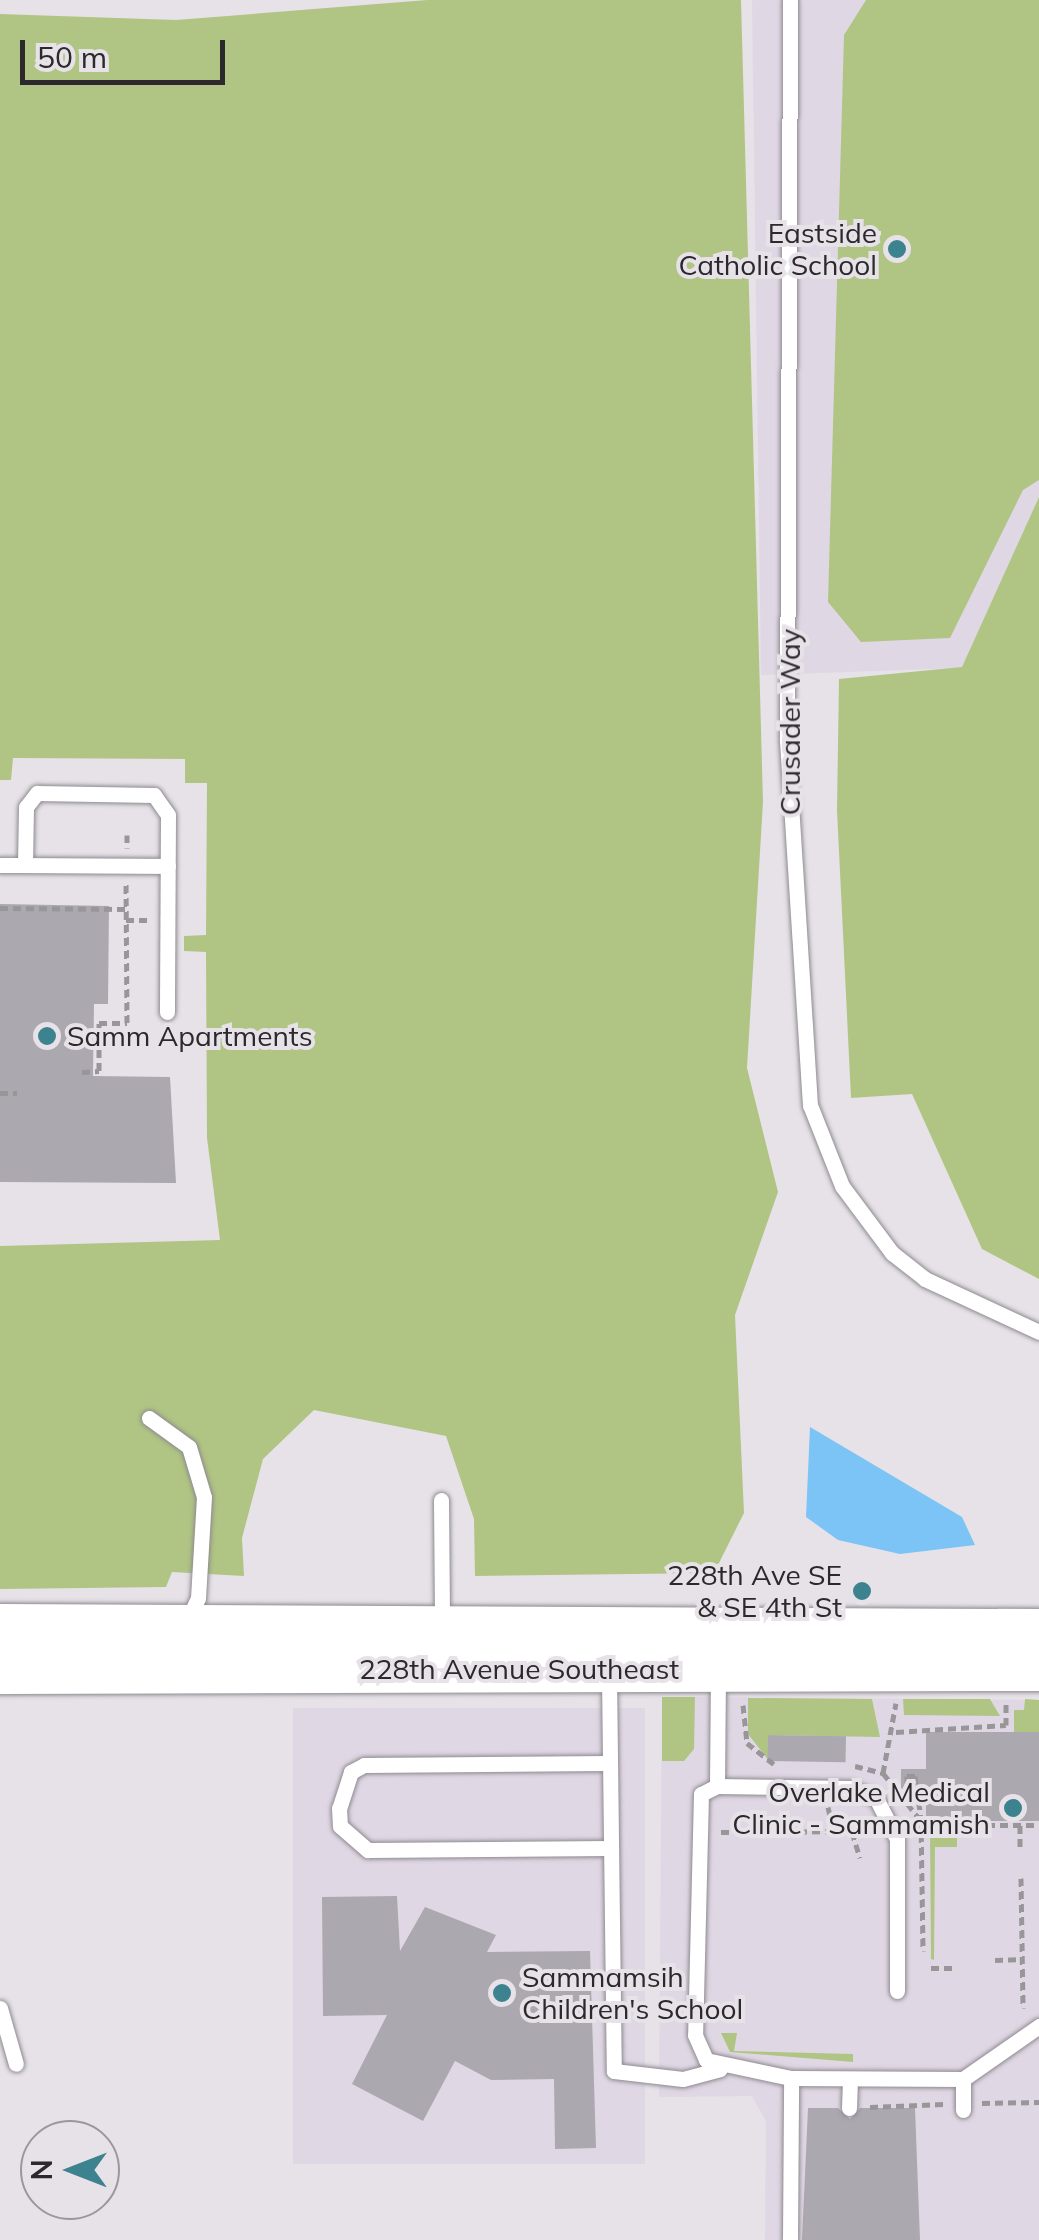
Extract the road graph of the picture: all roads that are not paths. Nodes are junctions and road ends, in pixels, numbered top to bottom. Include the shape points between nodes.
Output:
1 (790, 0) edge
2 (0, 865) edge
3 (25, 866) junction
4 (168, 866) junction
5 (167, 1012) dead end
6 (1039, 1332) edge
7 (150, 1418) dead end
8 (442, 1500) dead end
9 (0, 1626) edge
10 (442, 1628) junction
11 (1039, 1631) edge
12 (182, 1648) junction
13 (610, 1668) junction
14 (718, 1668) junction
15 (1039, 1668) edge
16 (0, 1672) edge
17 (607, 1763) junction
18 (717, 1786) junction
19 (608, 1848) junction
20 (897, 1992) dead end
21 (0, 2008) edge
22 (1039, 2026) edge
23 (16, 2064) dead end
24 (720, 2068) junction
25 (791, 2078) junction
26 (850, 2079) junction
27 (963, 2079) junction
28 (856, 2108) road end
29 (963, 2110) dead end
30 (790, 2240) edge

1 - 6 lane, Crusader Way via 788,740 810,1105 842,1186 892,1253 924,1279
2 - 3 lane
3 - 4 lane
3 - 4 lane via 26,807 37,793 154,795 168,815
4 - 5 lane
7 - 12 lane via 189,1447 204,1497 198,1598
8 - 10 lane
9 - 12 main road, 228th Avenue Southeast
10 - 11 main road, 228th Avenue Southeast
10 - 12 main road, 228th Avenue Southeast
12 - 13 main road, 228th Avenue Southeast
12 - 16 main road, 228th Avenue Southeast
13 - 14 main road, 228th Avenue Southeast
13 - 17 lane
14 - 15 main road, 228th Avenue Southeast
14 - 18 lane
17 - 19 lane
17 - 19 lane via 364,1764 351,1772 339,1808 340,1826 368,1850
18 - 20 lane via 850,1788 876,1798 897,1838
18 - 24 lane via 696,1802 694,2024 696,2046
19 - 24 lane via 614,2071 683,2079
21 - 23 lane
22 - 27 lane
24 - 25 lane
25 - 26 lane
25 - 30 lane
26 - 27 lane
26 - 28 lane
27 - 29 lane

